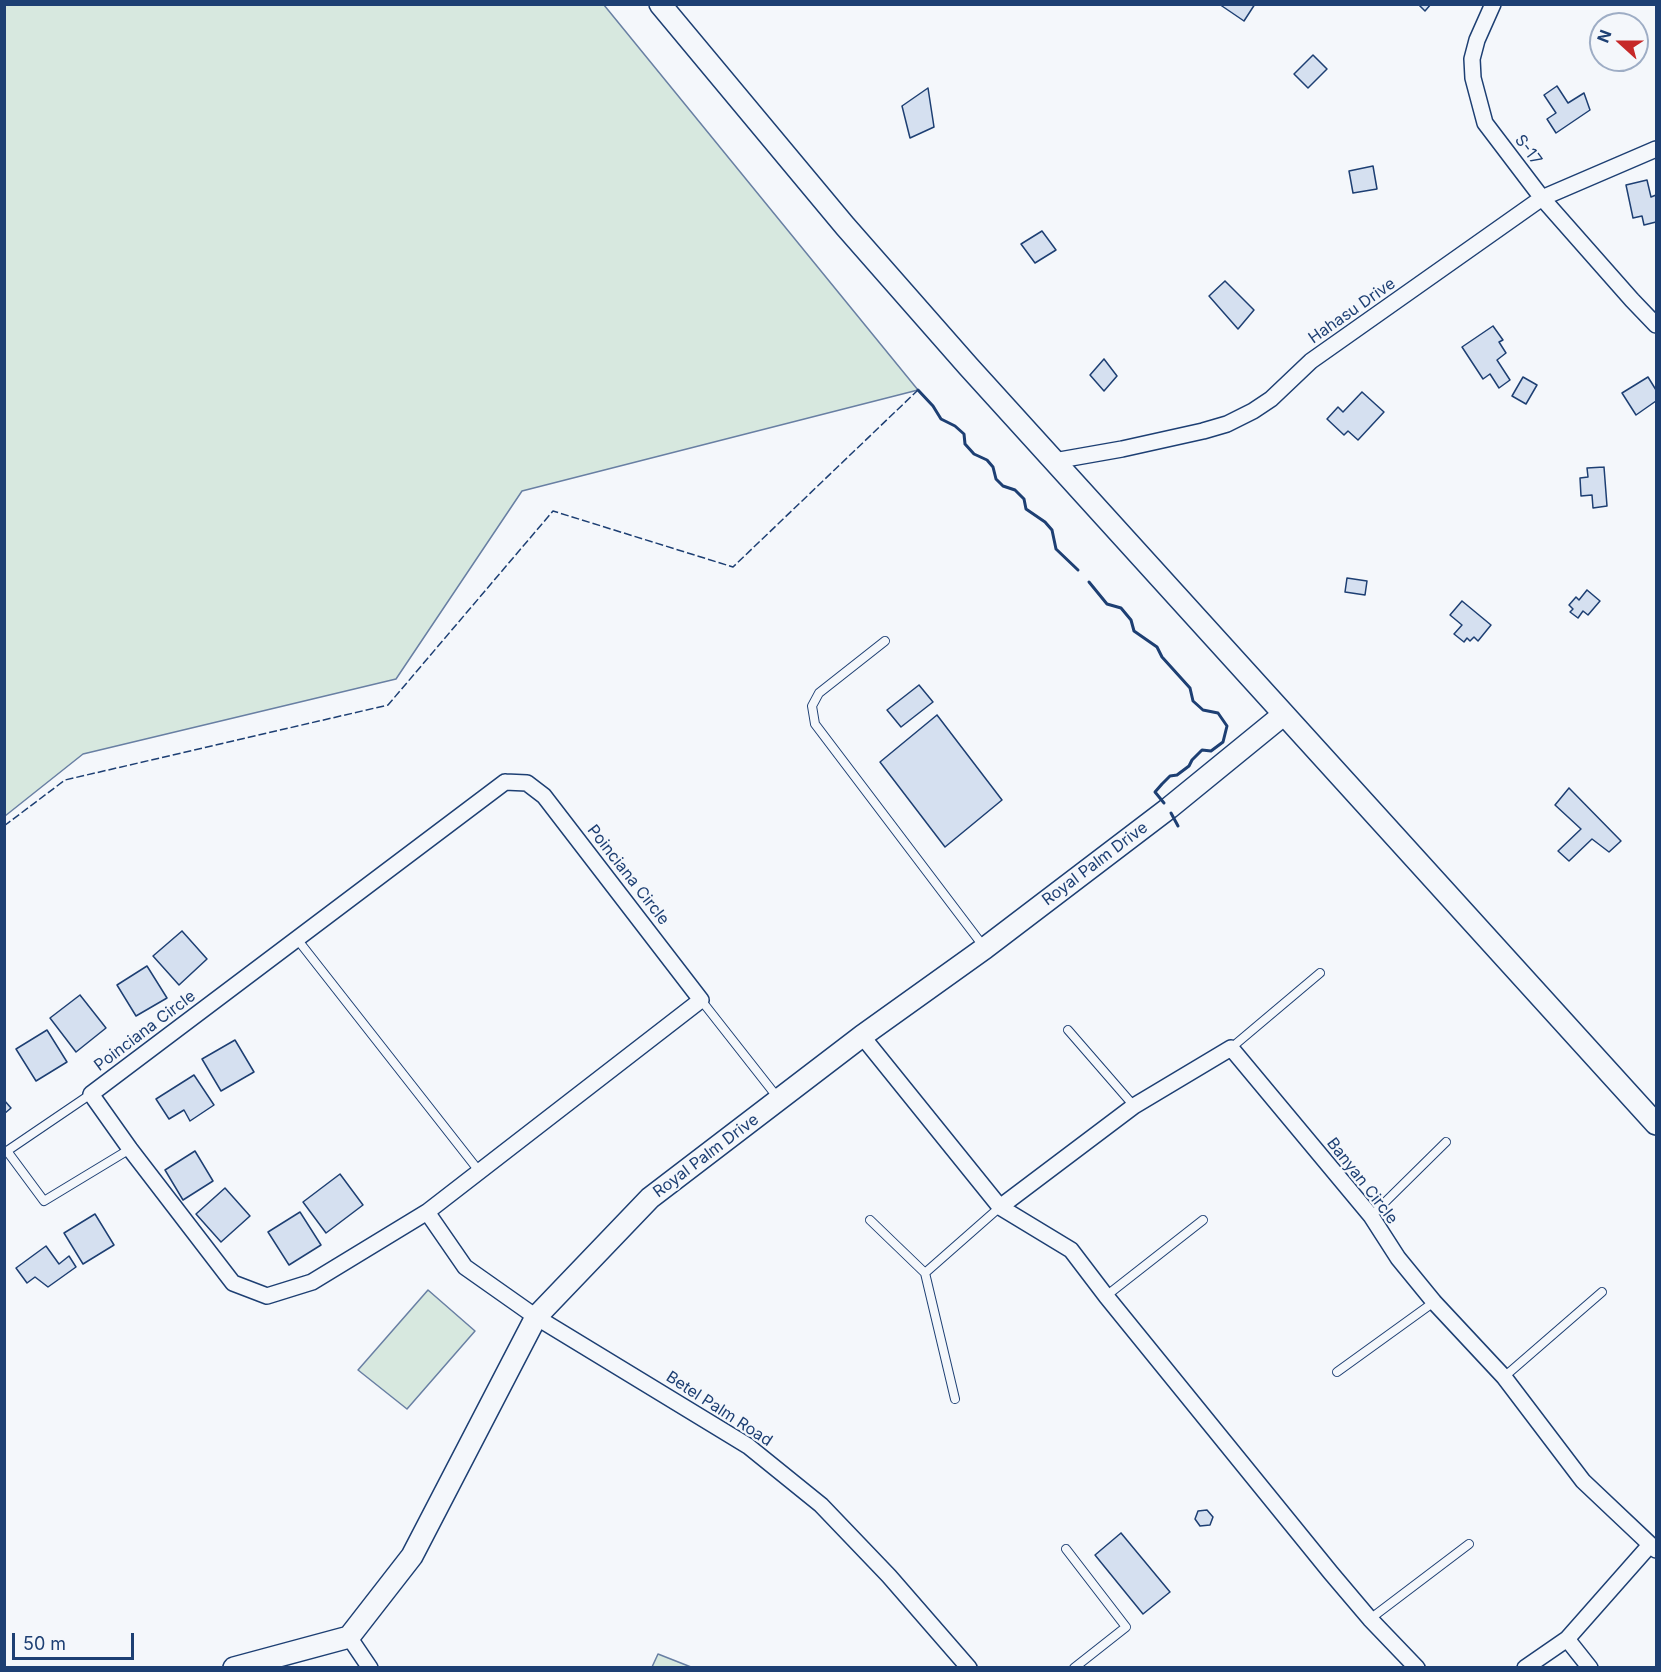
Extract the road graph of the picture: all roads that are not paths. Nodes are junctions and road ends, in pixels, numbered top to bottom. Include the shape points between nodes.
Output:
1 (660, 4) edge
2 (1493, 4) edge
3 (1656, 149) edge
4 (1542, 198) junction
5 (1656, 325) edge
6 (1054, 460) junction
7 (885, 641) dead end
8 (1283, 715) junction
9 (297, 939) junction
10 (985, 948) junction
11 (1320, 973) dead end
12 (701, 999) junction
13 (1068, 1030) dead end
14 (862, 1036) junction
15 (1231, 1048) junction
16 (92, 1094) junction
17 (780, 1100) junction
18 (1134, 1106) junction
19 (1656, 1124) edge
20 (1446, 1142) dead end
21 (130, 1149) junction
22 (479, 1171) junction
23 (1000, 1207) junction
24 (427, 1212) junction
25 (1371, 1216) junction
26 (870, 1220) dead end
27 (1203, 1220) dead end
28 (924, 1273) junction
29 (1602, 1292) dead end
30 (1106, 1296) junction
31 (1434, 1302) junction
32 (536, 1317) junction
33 (1337, 1372) dead end
34 (1504, 1377) junction
35 (955, 1399) dead end
36 (1470, 1544) dead end
37 (1653, 1548) edge
38 (1066, 1549) dead end
39 (1370, 1619) junction
40 (349, 1637) junction
41 (1567, 1639) junction
42 (234, 1668) edge
43 (370, 1668) edge
44 (969, 1668) edge
45 (1074, 1668) edge
46 (1417, 1668) edge
47 (1525, 1668) edge
48 (1590, 1668) edge

1 - 6 main road via 845,226
2 - 4 street, S-17 via 1477,40 1473,78 1485,123
3 - 4 street, Hahasu Drive
4 - 5 street, S-17
4 - 6 street, Hahasu Drive via 1311,361 1253,411 1203,431
6 - 8 main road
7 - 10 lane via 819,693 812,706 815,724
8 - 10 main road, Royal Palm Drive via 1169,808
8 - 19 main road
9 - 12 street, Poinciana Circle via 505,782 527,783 544,796
9 - 16 street, Poinciana Circle
9 - 22 lane
10 - 14 main road, Royal Palm Drive
11 - 15 lane
12 - 17 lane
12 - 22 street, Poinciana Circle
13 - 18 lane
14 - 17 main road, Royal Palm Drive
14 - 23 street
15 - 18 street
15 - 25 street, Banyan Circle
16 - 21 street, Poinciana Circle
16 - 21 lane via 7,1151 44,1201
17 - 32 main road, Royal Palm Drive via 650,1198
18 - 23 street
20 - 25 lane
21 - 24 street, Poinciana Circle via 233,1283 267,1296 312,1282
22 - 24 street, Poinciana Circle
23 - 28 lane
23 - 30 street via 1071,1250
24 - 32 street, Betel Palm Road via 465,1267
25 - 31 street, Banyan Circle via 1398,1258
26 - 28 lane
27 - 30 lane
28 - 35 lane
29 - 34 lane
30 - 39 street
31 - 33 lane
31 - 34 street, Banyan Circle
32 - 40 main road, Royal Palm Drive via 412,1556
32 - 44 street, Betel Palm Road via 748,1446 812,1498 889,1576
34 - 37 street, Banyan Circle via 1583,1481
36 - 39 lane
37 - 41 street, Banyan Circle
38 - 45 lane via 1126,1627
39 - 46 street
40 - 42 main road
40 - 43 street
41 - 47 street, Banyan Circle
41 - 48 street

